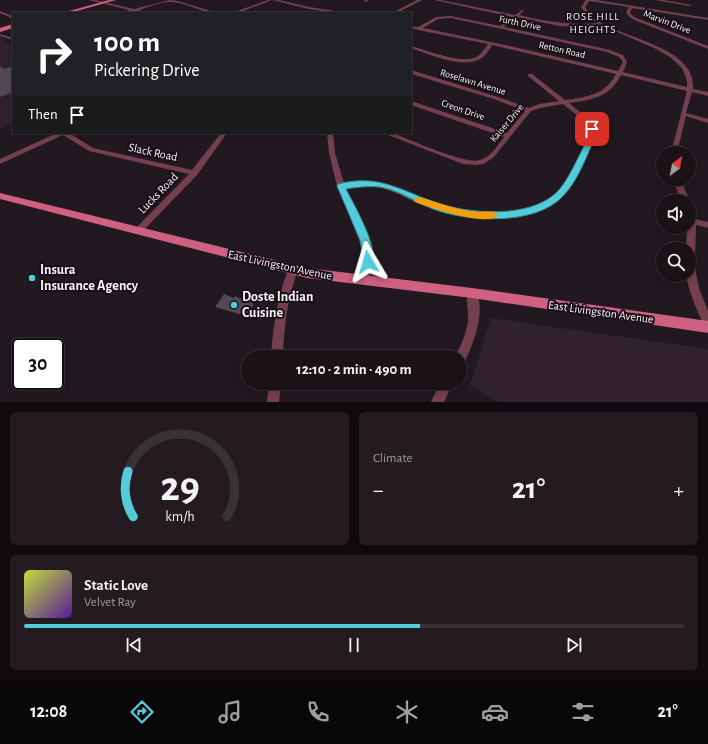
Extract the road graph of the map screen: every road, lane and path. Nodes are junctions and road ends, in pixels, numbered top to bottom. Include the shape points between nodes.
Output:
1 (91, 0) edge
2 (114, 0) edge
3 (271, 0) edge
4 (274, 0) edge
5 (420, 0) edge
6 (436, 0) edge
7 (589, 0) edge
8 (657, 0) edge
9 (692, 0) edge
10 (101, 3) junction
11 (690, 5) junction
12 (631, 7) junction
13 (309, 8) junction
14 (135, 9) junction
15 (522, 11) dead end
16 (0, 12) edge
17 (68, 12) edge
18 (124, 12) edge
19 (143, 12) edge
20 (211, 12) edge
21 (237, 12) edge
22 (303, 12) dead end
23 (340, 12) edge
24 (396, 12) edge
25 (515, 16) junction
26 (687, 16) junction
27 (12, 18) edge
28 (708, 19) edge
29 (601, 24) junction
30 (12, 26) edge
31 (412, 27) edge
32 (500, 28) junction
33 (418, 29) junction
34 (0, 30) edge
35 (0, 36) edge
36 (12, 38) edge
37 (492, 43) junction
38 (412, 47) edge
39 (708, 48) edge
40 (621, 56) joint
41 (412, 72) edge
42 (619, 73) junction
43 (530, 75) dead end
44 (689, 90) junction
45 (708, 94) edge
46 (563, 102) junction
47 (412, 103) edge
48 (529, 110) junction
49 (684, 114) junction
50 (708, 121) edge
51 (61, 134) edge
52 (65, 134) edge
53 (223, 134) edge
54 (330, 134) edge
55 (389, 134) edge
56 (508, 136) junction
57 (676, 146) edge
58 (0, 162) edge
59 (194, 172) junction
60 (341, 186) junction
61 (0, 196) edge
62 (696, 222) edge
63 (708, 225) edge
64 (138, 231) junction
65 (691, 234) edge
66 (293, 270) junction
67 (364, 281) junction
68 (472, 293) junction
69 (708, 323) edge
70 (708, 328) edge
71 (277, 350) edge
72 (465, 350) edge
73 (274, 390) edge
74 (443, 390) edge
75 (273, 402) edge
76 (437, 402) edge

1 - 10 street
2 - 10 main road
3 - 21 street
4 - 13 street
5 - 24 street
6 - 25 street
7 - 12 street
7 - 29 street via 584,5 584,10 589,17
8 - 11 street
9 - 11 street
10 - 14 street
10 - 17 main road
11 - 26 street
12 - 26 street
12 - 39 street, Marvin Drive via 628,12 634,18
13 - 22 street
13 - 23 street
14 - 18 street
14 - 19 street
14 - 20 street via 171,1
15 - 25 street
16 - 27 street
25 - 29 street via 568,26
25 - 32 street
26 - 28 street
29 - 44 street via 668,54 688,74
30 - 34 main road
31 - 33 street, Retton Road
32 - 33 street, Furth Drive via 443,17 434,19
32 - 40 street, Furth Drive
33 - 37 street, Retton Road
34 - 36 street
35 - 36 street
37 - 38 street via 481,56 471,60 456,59
37 - 42 street, Retton Road
40 - 42 street, Kaiser Drive via 625,62
41 - 48 street, Roselawn Avenue
42 - 44 street, Retton Road
42 - 46 street, Kaiser Drive via 614,84 602,94
43 - 46 street
44 - 45 street, Retton Road
44 - 49 street
46 - 48 street, Kaiser Drive
46 - 60 street via 590,125 591,138 560,195 535,209 517,214 476,215 438,207 389,187 366,184
47 - 56 street, Creon Drive
48 - 56 street, Kaiser Drive
49 - 50 street
49 - 57 street
51 - 58 street
52 - 59 street, Slack Road via 91,150
53 - 59 street, Lucks Road
54 - 60 street
55 - 56 street, Kaiser Drive via 470,163 488,160
59 - 64 street, Lucks Road
60 - 67 street via 367,247 368,262
61 - 64 main road, East Livingston Avenue
62 - 63 street
64 - 66 main road, East Livingston Avenue
65 - 69 street via 690,271 699,304
66 - 67 main road, East Livingston Avenue
66 - 71 street via 284,291
67 - 68 main road, East Livingston Avenue
68 - 70 main road, East Livingston Avenue
68 - 72 street via 474,320
73 - 75 street
74 - 76 street

